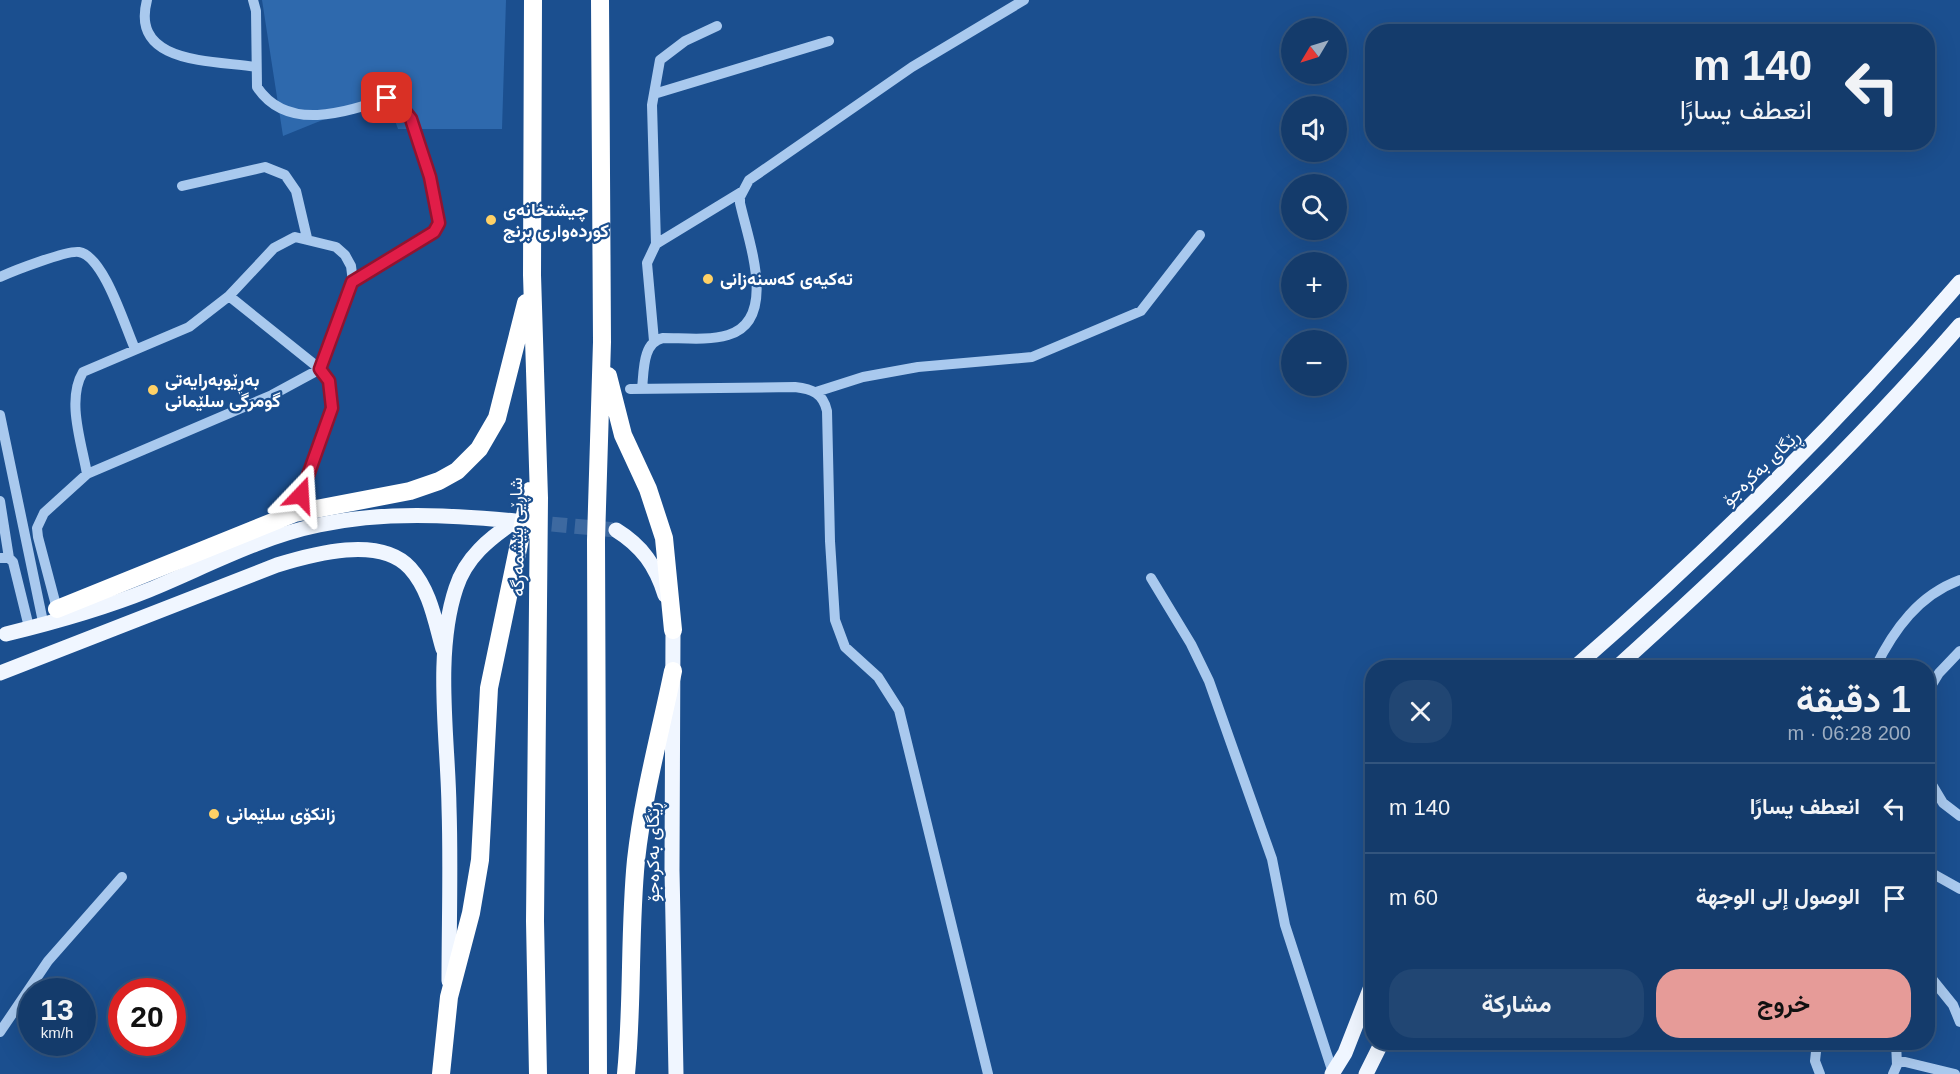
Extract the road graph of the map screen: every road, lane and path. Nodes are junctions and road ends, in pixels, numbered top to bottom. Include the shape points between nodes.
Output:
1 (147, 0) edge
2 (254, 0) edge
3 (533, 0) edge
4 (600, 0) edge
5 (1024, 0) edge
6 (717, 26) dead end
7 (829, 41) dead end
8 (256, 67) junction
9 (654, 94) junction
10 (182, 186) dead end
11 (742, 191) junction
12 (1200, 235) dead end
13 (306, 238) junction
14 (656, 244) junction
15 (532, 275) junction
16 (0, 277) edge
17 (352, 282) junction
18 (1960, 282) edge
19 (230, 296) junction
20 (1960, 325) edge
21 (654, 341) junction
22 (602, 342) junction
23 (135, 349) junction
24 (320, 369) junction
25 (630, 389) dead end
26 (642, 389) junction
27 (816, 392) junction
28 (0, 415) edge
29 (536, 460) junction
30 (87, 474) junction
31 (0, 501) edge
32 (295, 513) junction
33 (616, 530) tunnel mouth
34 (4, 558) edge
35 (1151, 578) dead end
36 (1960, 580) edge
37 (42, 616) junction
38 (673, 630) junction
39 (3, 635) edge
40 (1960, 651) edge
41 (446, 657) junction
42 (1583, 660) edge
43 (1625, 660) edge
44 (1879, 660) edge
45 (673, 671) junction
46 (0, 673) edge
47 (1935, 680) edge
48 (1935, 790) edge
49 (1960, 816) edge
50 (1935, 875) edge
51 (122, 877) dead end
52 (1960, 889) edge
53 (1935, 983) edge
54 (448, 997) junction
55 (1365, 1002) edge
56 (1960, 1022) edge
57 (0, 1032) edge
58 (1378, 1050) edge
59 (1816, 1050) edge
60 (1896, 1050) edge
61 (1897, 1060) junction
62 (441, 1074) edge
63 (450, 1074) edge
64 (538, 1074) edge
65 (598, 1074) edge
66 (626, 1074) edge
67 (676, 1074) edge
68 (988, 1074) edge
69 (1332, 1074) edge
70 (1366, 1074) edge
71 (1820, 1074) edge
72 (1893, 1074) edge
73 (1955, 1074) edge

1 - 8 street via 145,25 154,44 168,53
2 - 8 street
3 - 15 highway, شاڕێی پێشمەرگە
4 - 22 highway
5 - 11 street via 912,67 756,174
6 - 9 street via 685,41 660,60
7 - 9 street
8 - 17 street via 257,87 265,98 301,117 361,107 387,98 400,105 411,119 430,177 439,223 434,232
9 - 14 street
10 - 13 street via 265,167 285,175 296,191
11 - 14 street
11 - 21 street via 740,203 758,294 750,319 742,329 726,336
12 - 27 street via 1141,311 1032,357 918,367 864,377
13 - 17 street via 336,247 345,255 351,266
13 - 19 street via 295,237 274,248
14 - 21 street via 647,262
15 - 29 highway, شاڕێی پێشمەرگە
15 - 32 highway via 502,405 485,440 469,461 439,481 410,491
16 - 23 street via 71,253 86,255 99,266
17 - 24 street
18 - 42 main road, ڕێگای بەکرەجۆ via 1817,441
19 - 23 street via 189,327
19 - 24 street
20 - 43 main road via 1900,394 1813,483
21 - 26 street via 647,355
22 - 38 highway via 616,416 648,489 664,538
22 - 65 highway via 596,540
23 - 30 street via 90,367 79,380 76,405
24 - 30 street via 272,395
24 - 32 street via 329,381 332,408
25 - 26 street
26 - 27 street via 795,387
27 - 68 street via 827,411 835,620 845,647 882,683 899,710
28 - 37 street
29 - 54 highway via 489,688 480,860 471,913
29 - 64 highway, شاڕێی پێشمەرگە via 534,921
30 - 37 street via 51,504 38,528
31 - 34 street
32 - 37 highway
33 - 38 main road, ڕێگای بەکرەجۆ via 636,543 651,562 665,595
34 - 37 street via 15,569
35 - 69 street via 1209,681 1272,859 1285,925
36 - 44 street via 1929,597 1907,617 1889,638
37 - 39 main road
38 - 45 main road, ڕێگای بەکرەجۆ
39 - 41 main road via 71,619 274,537 320,525 412,516 515,521 478,550 465,568 452,603
40 - 47 street
41 - 46 main road via 430,602 410,568 390,555 341,550 277,565
41 - 54 main road
45 - 66 highway via 636,861
45 - 67 main road, ڕێگای بەکرەجۆ
48 - 49 street via 1943,803
50 - 52 street
51 - 57 street via 48,961
53 - 56 street via 1953,1005
54 - 62 highway
54 - 63 main road
55 - 69 main road via 1345,1053
58 - 70 main road
59 - 71 street
60 - 61 street
61 - 72 street
61 - 73 street

